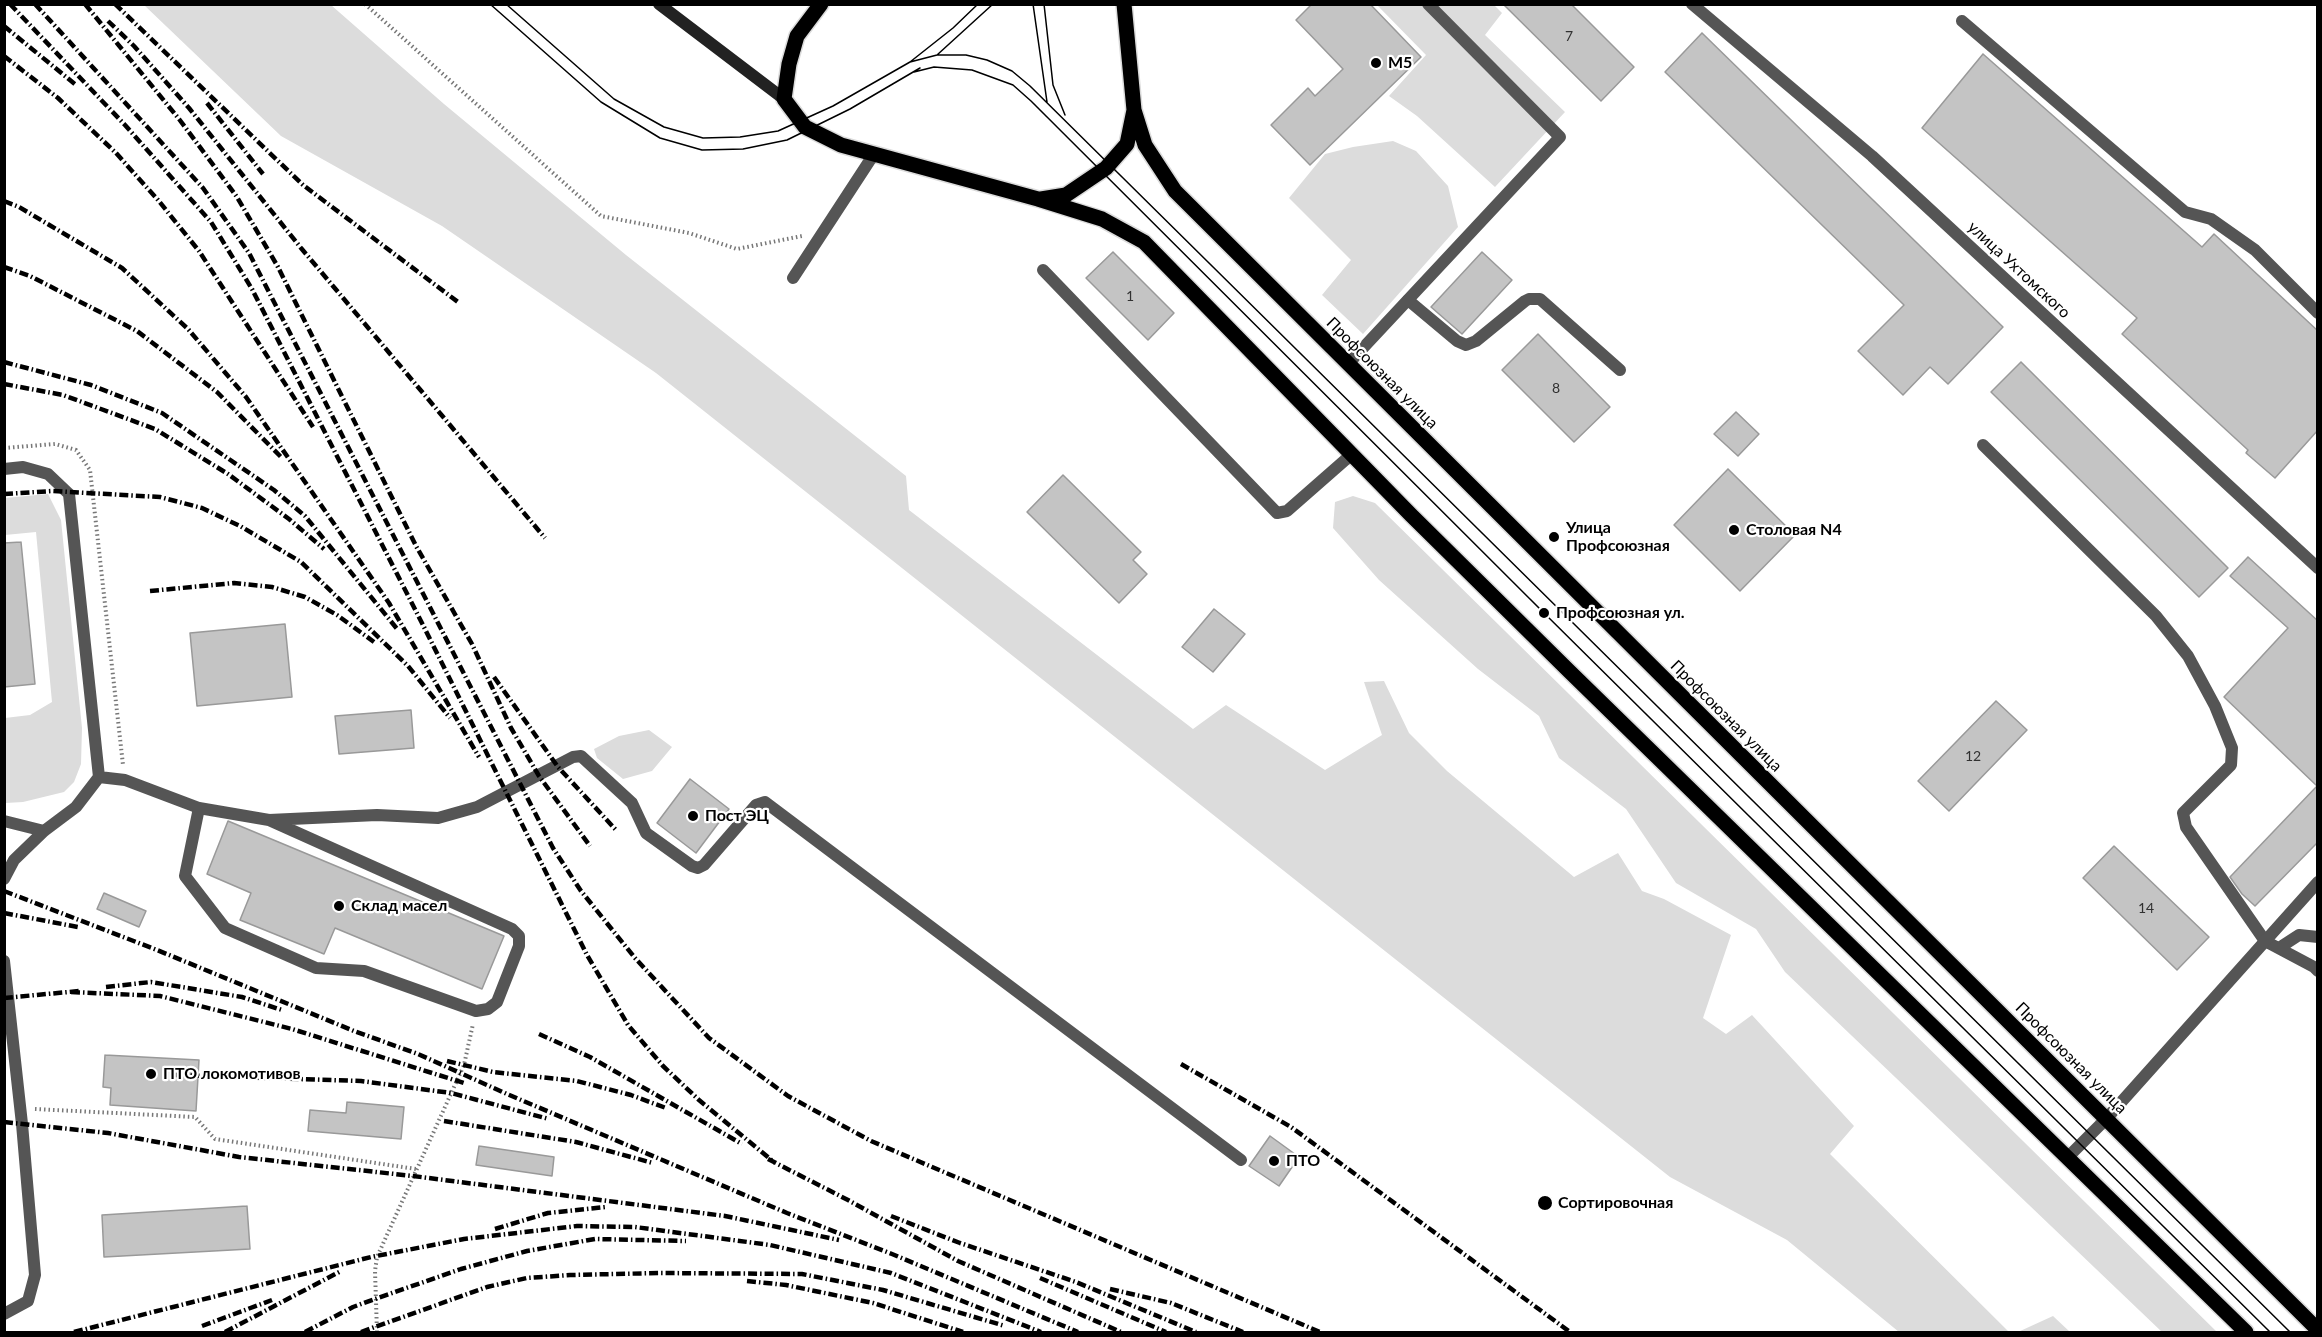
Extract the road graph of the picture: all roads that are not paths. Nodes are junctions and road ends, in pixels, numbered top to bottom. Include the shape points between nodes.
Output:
1 (659, 4) edge
2 (821, 4) edge
3 (1124, 4) edge
4 (1428, 4) edge
5 (1692, 4) edge
6 (1962, 21) dead end
7 (784, 99) junction
8 (1134, 110) junction
9 (874, 154) junction
10 (1038, 199) junction
11 (1043, 270) dead end
12 (793, 278) dead end
13 (1408, 300) junction
14 (2318, 313) edge
15 (1348, 364) junction
16 (1620, 370) dead end
17 (1983, 445) dead end
18 (1352, 454) junction
19 (4, 469) edge
20 (2318, 568) edge
21 (99, 777) junction
22 (199, 808) junction
23 (268, 820) junction
24 (4, 821) edge
25 (44, 831) junction
26 (4, 879) edge
27 (2318, 882) edge
28 (2318, 937) edge
29 (2265, 940) junction
30 (2280, 948) junction
31 (4, 961) edge
32 (2318, 971) edge
33 (9, 1034) edge
34 (2106, 1118) junction
35 (2068, 1157) junction
36 (1241, 1160) dead end
37 (4, 1314) edge
38 (2318, 1330) edge
39 (2246, 1332) edge

1 - 7 main road
2 - 7 main road via 797,36
3 - 8 main road
4 - 13 street via 1560,137
5 - 20 street, улица Ухтомского via 1872,156
6 - 14 street via 2185,212 2211,219 2255,250
7 - 9 main road via 805,127 841,145
8 - 10 main road via 1127,144 1106,168 1066,195
8 - 15 main road, Профсоюзная улица via 1145,145 1175,191
9 - 10 main road
9 - 12 street
10 - 18 main road via 1102,219 1144,242
11 - 18 street via 1277,513 1287,511
13 - 15 street
13 - 16 street via 1466,345 1525,301 1540,299
15 - 34 main road, Профсоюзная улица
17 - 29 street via 2156,616 2188,656 2232,748 2232,765 2183,813 2186,827
18 - 35 main road
19 - 21 street via 23,467 48,474 69,494
21 - 22 street via 124,780
21 - 25 street via 76,807
22 - 23 street
22 - 23 street via 185,876 225,928 316,968 364,970 476,1011 497,1002 519,946 516,932
23 - 36 street via 377,815 438,818 477,807 581,756 632,803 646,833 698,867 704,865 756,805 765,802
24 - 25 street
25 - 26 street via 14,860
27 - 29 street
28 - 30 street via 2299,935
29 - 30 street
29 - 34 street
30 - 32 street
31 - 33 street
33 - 37 street via 21,1108 35,1275 28,1300
34 - 35 street
34 - 38 main road, Профсоюзная улица
35 - 39 main road

